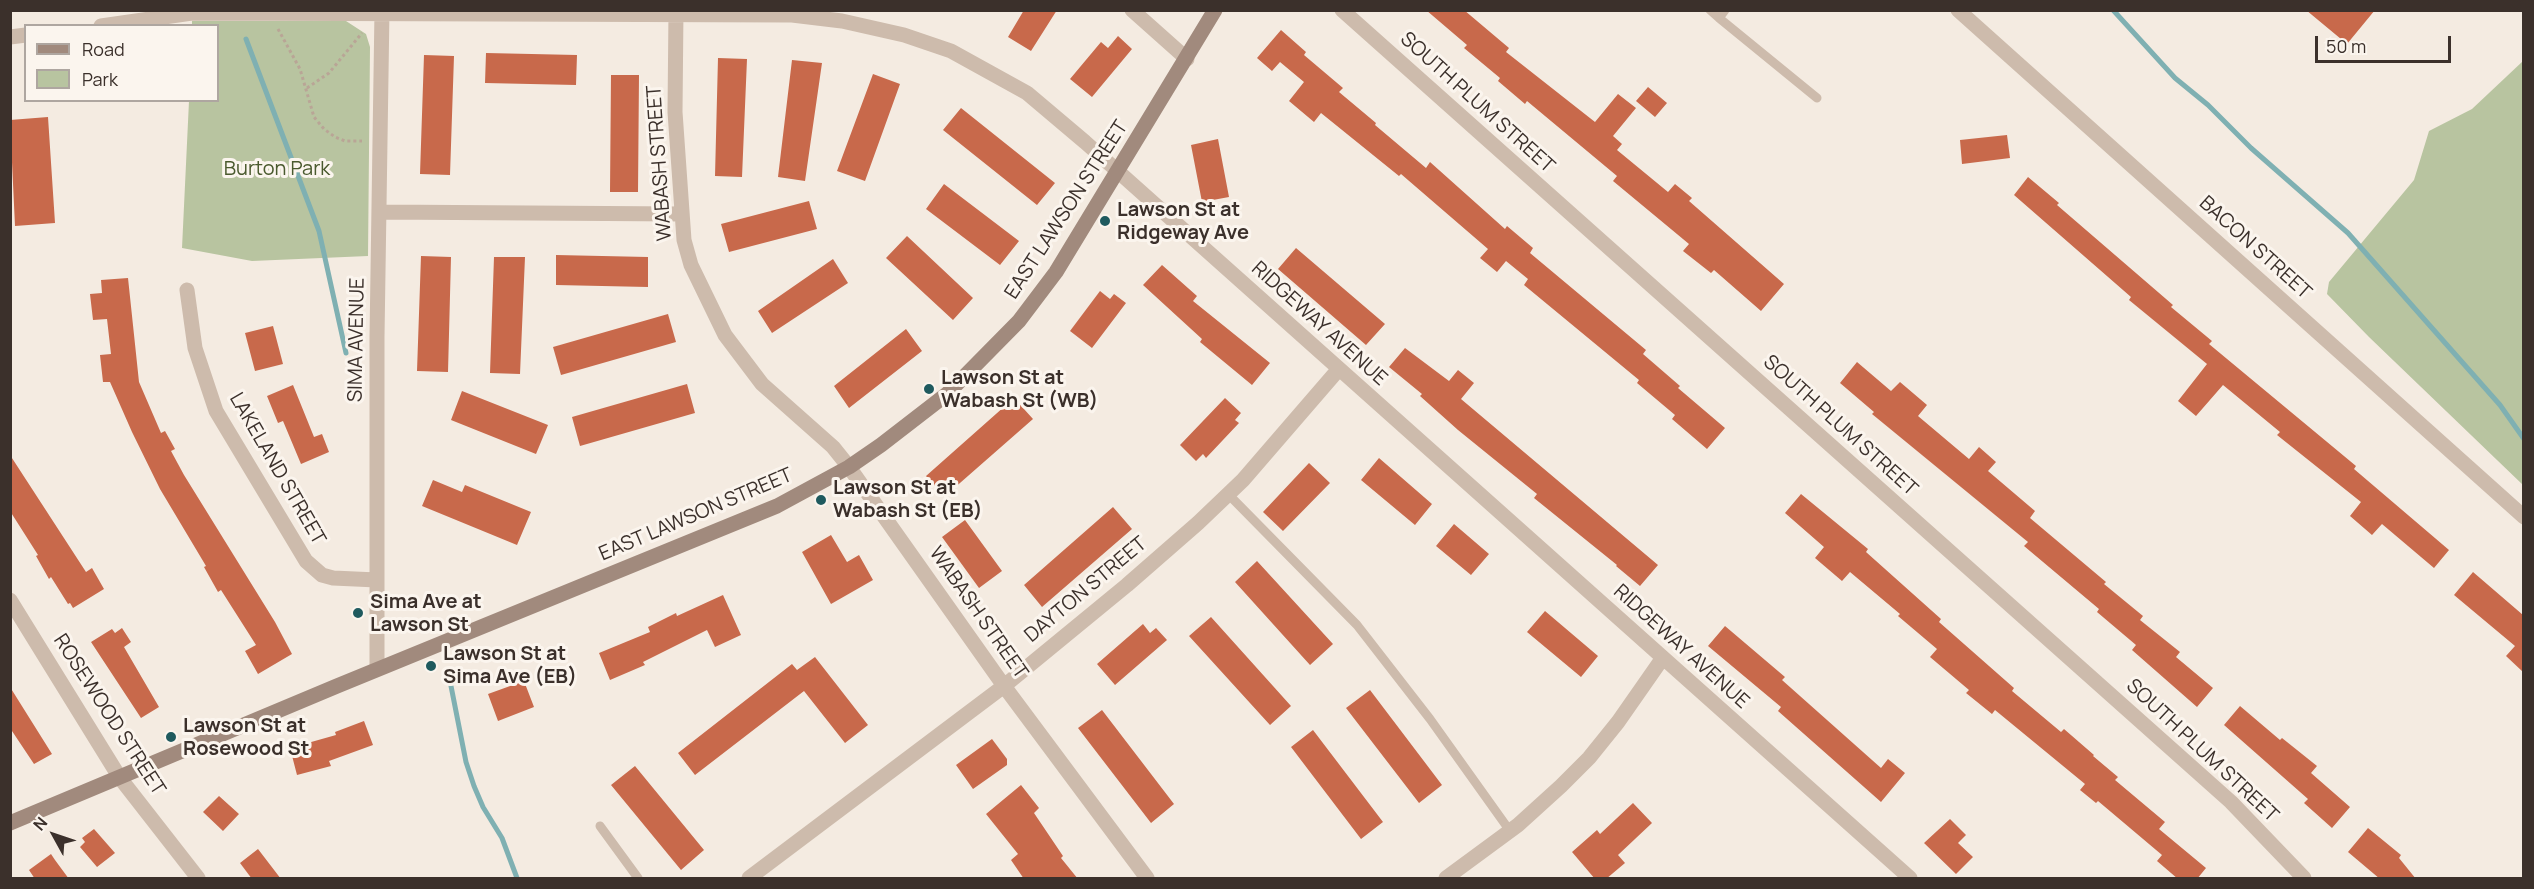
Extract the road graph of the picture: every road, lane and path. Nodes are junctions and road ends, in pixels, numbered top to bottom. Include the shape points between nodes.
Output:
1 (1132, 10) edge
2 (1215, 10) edge
3 (1342, 10) edge
4 (1710, 10) edge
5 (1958, 10) edge
6 (382, 12) edge
7 (172, 13) edge
8 (676, 13) edge
9 (271, 14) junction
10 (1722, 14) edge
11 (129, 16) edge
12 (107, 24) edge
13 (362, 33) dead end
14 (1186, 59) junction
15 (307, 88) junction
16 (1817, 98) dead end
17 (362, 141) dead end
18 (1118, 172) junction
19 (380, 212) junction
20 (681, 214) junction
21 (187, 290) dead end
22 (1338, 370) junction
23 (849, 467) junction
24 (1228, 494) junction
25 (2523, 517) edge
26 (376, 580) junction
27 (10, 600) edge
28 (1662, 659) junction
29 (377, 669) junction
30 (1004, 686) junction
31 (120, 778) junction
32 (10, 823) edge
33 (600, 826) dead end
34 (1510, 831) junction
35 (198, 879) edge
36 (638, 879) edge
37 (748, 879) edge
38 (1147, 879) edge
39 (1446, 879) edge
40 (1910, 879) edge
41 (2304, 879) edge

1 - 14 street
2 - 14 street, EAST LAWSON STREET
3 - 41 street, SOUTH PLUM STREET via 2231,802
4 - 10 lane
5 - 25 street, BACON STREET
6 - 8 street, RIDGEWAY AVENUE
6 - 9 street, RIDGEWAY AVENUE
6 - 19 street, SIMA AVENUE
7 - 9 street, RIDGEWAY AVENUE
7 - 11 street, RIDGEWAY AVENUE
8 - 18 street, RIDGEWAY AVENUE via 792,15 842,21 926,41 1027,93
8 - 20 street, WABASH STREET via 675,112
9 - 15 path
10 - 16 lane
11 - 12 street, RIDGEWAY AVENUE
13 - 15 path via 330,73
14 - 18 street, EAST LAWSON STREET
15 - 17 path via 314,117 324,129 345,141
18 - 22 street, RIDGEWAY AVENUE
18 - 23 street, EAST LAWSON STREET via 1056,273 1019,321 947,394 907,428
19 - 20 street
19 - 26 street, SIMA AVENUE
20 - 23 street, WABASH STREET via 691,265 725,335 762,384 833,447
21 - 26 street, LAKELAND STREET via 195,348 216,411 306,561 322,575 333,578
22 - 24 street, DAYTON STREET
22 - 28 street, RIDGEWAY AVENUE
23 - 29 street, EAST LAWSON STREET via 777,506
23 - 30 street, WABASH STREET
24 - 30 street, DAYTON STREET via 1127,585
24 - 34 lane via 1357,625
26 - 29 street, SIMA AVENUE
27 - 31 street, ROSEWOOD STREET
28 - 34 street via 1589,758
28 - 40 street, RIDGEWAY AVENUE
29 - 31 street, EAST LAWSON STREET
30 - 37 street, DAYTON STREET
30 - 38 street, WABASH STREET
31 - 32 street, EAST LAWSON STREET
31 - 35 street, ROSEWOOD STREET
33 - 36 lane
34 - 39 street

